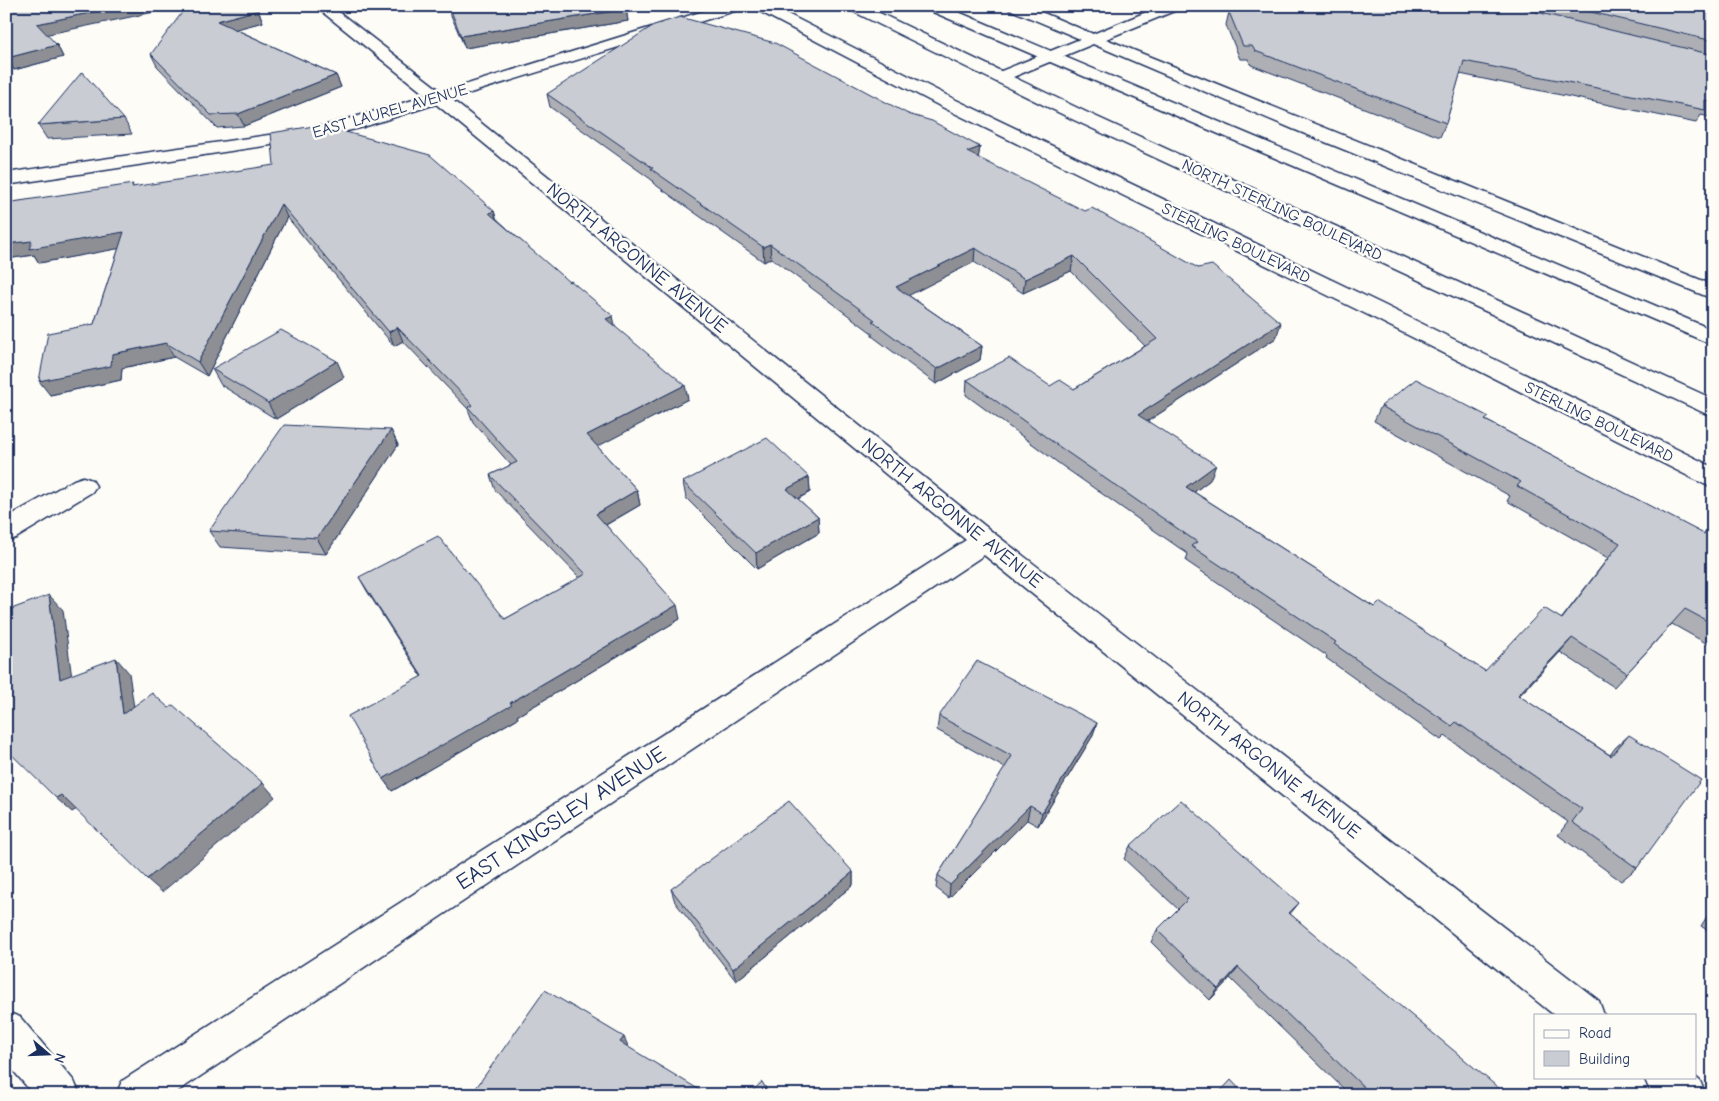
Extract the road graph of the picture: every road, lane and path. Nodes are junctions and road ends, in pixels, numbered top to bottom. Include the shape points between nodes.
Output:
1 (322, 6) edge
2 (736, 6) edge
3 (760, 6) edge
4 (853, 6) edge
5 (931, 6) edge
6 (1014, 6) edge
7 (1174, 6) edge
8 (1094, 39) junction
9 (1048, 57) junction
10 (1000, 77) junction
11 (438, 97) junction
12 (6, 179) edge
13 (1713, 293) edge
14 (1713, 338) edge
15 (1713, 409) edge
16 (1713, 478) edge
17 (83, 486) dead end
18 (6, 531) edge
19 (985, 541) junction
20 (1584, 1014) edge
21 (6, 1031) edge
22 (1665, 1078) edge
23 (60, 1095) edge
24 (136, 1095) edge
25 (1686, 1095) edge

1 - 11 street, NORTH ARGONNE AVENUE
2 - 11 street, EAST LAUREL AVENUE
3 - 16 street, STERLING BOULEVARD via 946,102
4 - 10 street, NORTH STERLING BOULEVARD
5 - 9 street
6 - 8 street
7 - 8 street
8 - 9 street
8 - 13 street
9 - 10 street
9 - 14 street
10 - 15 street, NORTH STERLING BOULEVARD
11 - 12 street, EAST LAUREL AVENUE via 317,134
11 - 19 street, NORTH ARGONNE AVENUE
17 - 18 street
19 - 20 street, NORTH ARGONNE AVENUE
19 - 24 street, EAST KINGSLEY AVENUE
21 - 23 street
22 - 25 street

